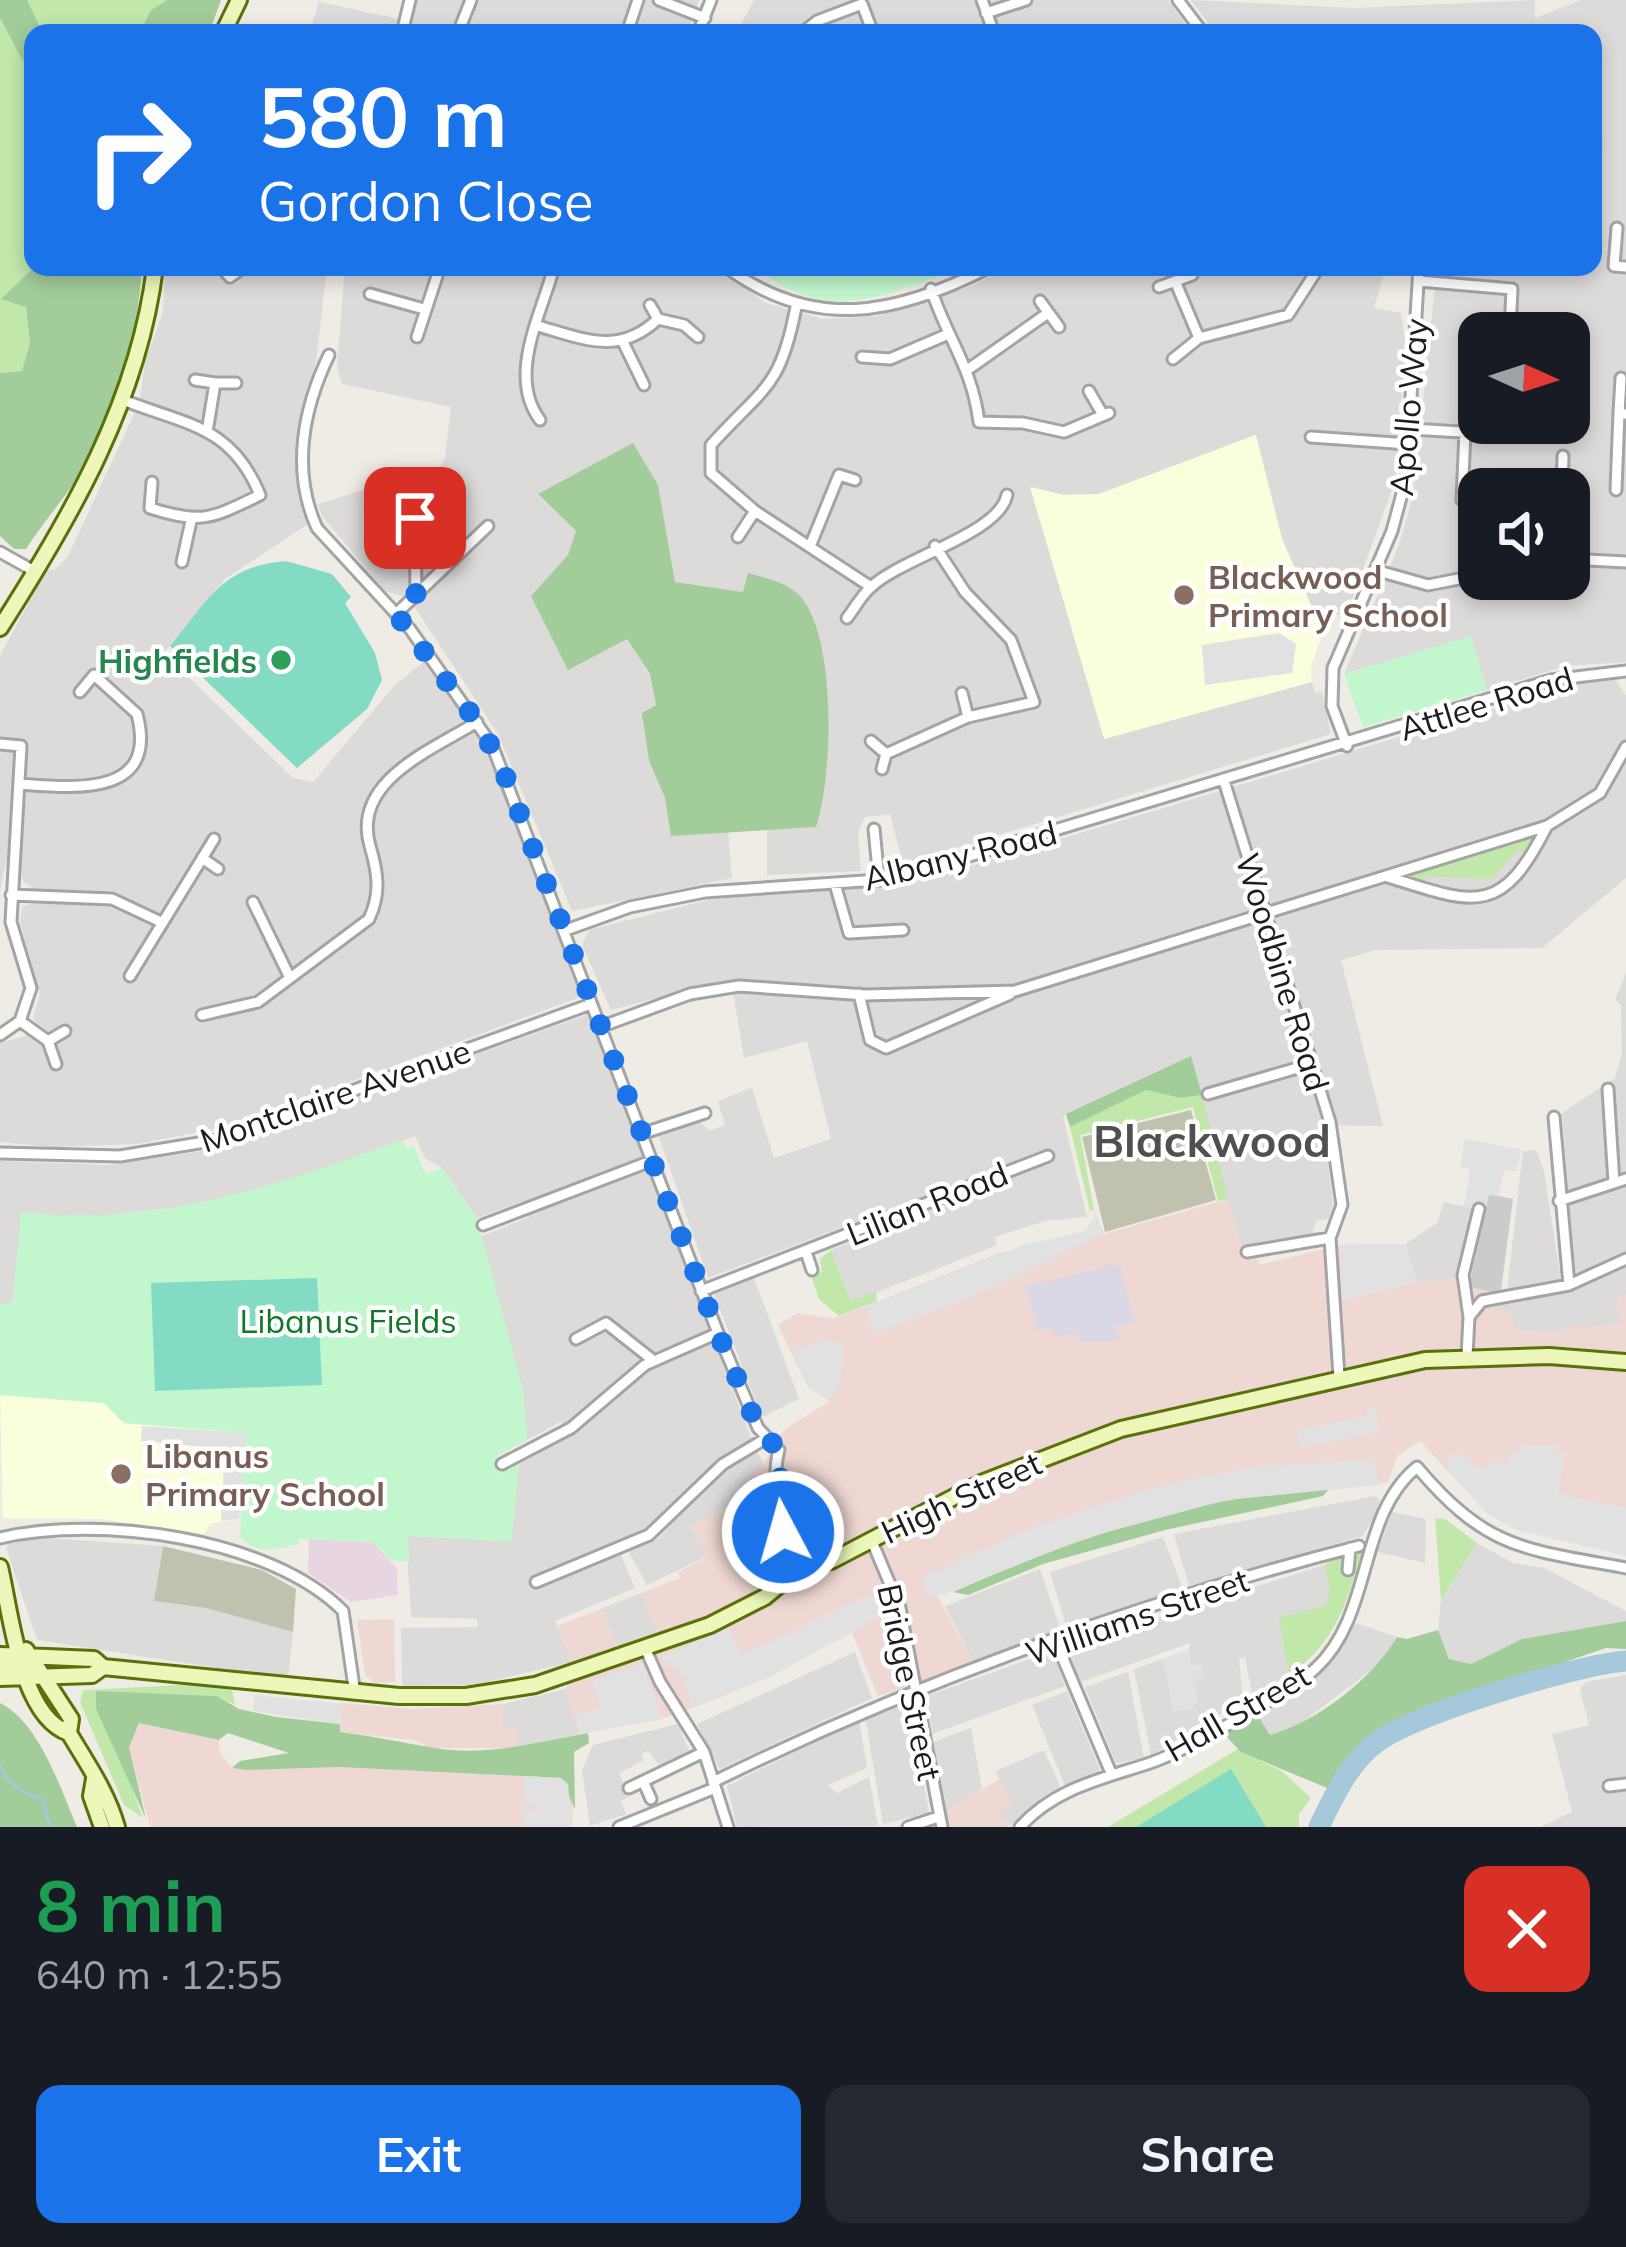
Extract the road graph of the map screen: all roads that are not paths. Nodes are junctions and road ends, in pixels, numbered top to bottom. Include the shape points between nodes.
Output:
1 (659, 0) edge
2 (710, 0) edge
3 (982, 0) edge
4 (1026, 0) edge
5 (1178, 0) edge
6 (986, 14) junction
7 (705, 18) junction
8 (702, 24) edge
9 (813, 24) edge
10 (870, 24) edge
11 (990, 24) edge
12 (1196, 24) edge
13 (1616, 227) dead end
14 (1626, 267) edge
15 (153, 276) edge
16 (437, 276) edge
17 (552, 276) edge
18 (742, 276) edge
19 (966, 276) edge
20 (1189, 276) edge
21 (1313, 276) edge
22 (1419, 276) edge
23 (385, 279) dead end
24 (1175, 281) junction
25 (1419, 281) junction
26 (1159, 287) dead end
27 (931, 289) junction
28 (1040, 301) dead end
29 (650, 305) dead end
30 (796, 307) junction
31 (424, 309) junction
32 (1511, 312) edge
33 (1048, 313) junction
34 (658, 319) junction
35 (538, 326) junction
36 (1059, 327) dead end
37 (946, 335) junction
38 (417, 337) dead end
39 (698, 338) dead end
40 (1199, 338) junction
41 (623, 341) junction
42 (328, 355) dead end
43 (862, 357) dead end
44 (1173, 359) dead end
45 (970, 368) junction
46 (1621, 378) dead end
47 (195, 380) dead end
48 (215, 383) junction
49 (236, 383) dead end
50 (644, 385) dead end
51 (1090, 391) dead end
52 (123, 400) junction
53 (1623, 414) edge
54 (541, 420) dead end
55 (979, 422) junction
56 (962, 427) dead end
57 (1411, 429) junction
58 (207, 431) junction
59 (1458, 432) edge
60 (1311, 437) dead end
61 (1409, 445) junction
62 (1563, 456) dead end
63 (1563, 468) edge
64 (854, 481) dead end
65 (152, 482) dead end
66 (276, 488) dead end
67 (1616, 490) dead end
68 (260, 495) junction
69 (1007, 495) dead end
70 (755, 511) junction
71 (415, 518) dead end
72 (191, 521) junction
73 (488, 526) dead end
74 (738, 538) dead end
75 (812, 544) junction
76 (935, 546) junction
77 (0, 552) edge
78 (1590, 560) edge
79 (182, 562) dead end
80 (1626, 562) edge
81 (1375, 569) junction
82 (34, 571) junction
83 (1458, 579) edge
84 (871, 587) junction
85 (416, 595) junction
86 (396, 614) junction
87 (847, 618) dead end
88 (0, 628) edge
89 (85, 664) dead end
90 (1626, 671) edge
91 (94, 675) junction
92 (80, 692) dead end
93 (962, 693) dead end
94 (1034, 702) junction
95 (1037, 715) dead end
96 (968, 717) junction
97 (477, 722) junction
98 (872, 741) dead end
99 (0, 744) edge
100 (1348, 746) junction
101 (1626, 747) edge
102 (886, 754) junction
103 (882, 770) dead end
104 (1224, 781) junction
105 (20, 784) junction
106 (1547, 826) junction
107 (874, 829) dead end
108 (214, 839) dead end
109 (202, 858) junction
110 (218, 869) dead end
111 (1386, 876) junction
112 (879, 880) junction
113 (835, 884) junction
114 (11, 895) junction
115 (253, 902) dead end
116 (1264, 913) junction
117 (160, 922) junction
118 (903, 929) dead end
119 (566, 930) junction
120 (126, 953) dead end
121 (139, 961) junction
122 (130, 976) dead end
123 (290, 978) junction
124 (1015, 992) junction
125 (859, 994) junction
126 (591, 1004) junction
127 (202, 1015) dead end
128 (20, 1021) junction
129 (600, 1027) junction
130 (65, 1031) dead end
131 (0, 1035) edge
132 (48, 1042) junction
133 (56, 1064) dead end
134 (1311, 1064) junction
135 (1608, 1089) dead end
136 (1208, 1094) dead end
137 (705, 1113) dead end
138 (1554, 1117) dead end
139 (641, 1133) junction
140 (0, 1153) edge
141 (1048, 1156) dead end
142 (651, 1161) junction
143 (1626, 1179) edge
144 (1614, 1183) junction
145 (1559, 1201) junction
146 (1479, 1209) dead end
147 (483, 1225) dead end
148 (1330, 1238) junction
149 (806, 1252) junction
150 (1246, 1252) dead end
151 (1626, 1259) edge
152 (812, 1270) dead end
153 (1569, 1285) junction
154 (701, 1291) junction
155 (1469, 1317) junction
156 (718, 1333) junction
157 (576, 1339) dead end
158 (1467, 1356) junction
159 (654, 1361) junction
160 (1626, 1362) edge
161 (1339, 1376) junction
162 (765, 1439) junction
163 (502, 1464) dead end
164 (0, 1538) edge
165 (871, 1539) junction
166 (0, 1567) edge
167 (1626, 1568) edge
168 (1348, 1570) dead end
169 (796, 1571) junction
170 (536, 1582) dead end
171 (1056, 1642) junction
172 (646, 1650) junction
173 (0, 1655) edge
174 (27, 1664) junction
175 (103, 1667) junction
176 (0, 1668) edge
177 (86, 1675) junction
178 (0, 1678) edge
179 (916, 1692) junction
180 (355, 1694) junction
181 (70, 1715) junction
182 (69, 1733) junction
183 (704, 1752) junction
184 (1112, 1773) junction
185 (94, 1779) junction
186 (643, 1781) junction
187 (1626, 1784) edge
188 (714, 1785) junction
189 (1609, 1786) dead end
190 (629, 1788) dead end
191 (651, 1799) dead end
192 (940, 1822) edge
193 (102, 1827) edge
194 (117, 1827) edge
195 (619, 1827) edge
196 (728, 1827) edge
197 (908, 1827) edge
198 (1020, 1827) edge

1 - 7 street
2 - 7 street
3 - 6 street
4 - 6 street
5 - 12 street
6 - 11 street
7 - 8 street
9 - 10 street via 862,4
13 - 14 street via 1615,266
15 - 52 main road
16 - 31 street
17 - 35 street
18 - 30 street
19 - 27 street
20 - 24 street
21 - 40 street via 1288,315
22 - 25 street, Apollo Way
23 - 31 street via 375,296
24 - 26 street
24 - 40 street
25 - 32 street via 1512,289
25 - 57 street, Apollo Way
27 - 30 street via 838,313
27 - 37 street
28 - 33 street
29 - 34 street
30 - 70 street via 786,356 768,391 711,445 711,473
31 - 38 street
33 - 36 street
33 - 45 street
34 - 39 street
34 - 41 street
35 - 41 street via 606,345
35 - 54 street via 524,388
37 - 43 street via 890,359
37 - 45 street
40 - 44 street
41 - 50 street
42 - 86 street via 304,427 309,510
45 - 55 street
46 - 53 street
47 - 48 street
48 - 49 street
48 - 58 street
51 - 55 street via 1106,414 1064,432
52 - 58 street
52 - 82 main road
53 - 67 street
55 - 56 street
57 - 59 street
57 - 61 street, Apollo Way
58 - 68 street via 238,452
60 - 61 street
61 - 81 street, Apollo Way via 1400,506
62 - 63 street
64 - 75 street via 839,475
65 - 72 street via 150,508
66 - 68 street
68 - 72 street
69 - 76 street via 993,520
70 - 74 street
70 - 75 street
71 - 85 street
72 - 79 street
73 - 85 street
75 - 84 street
76 - 84 street
76 - 94 street via 1011,640
77 - 82 street
78 - 80 street
81 - 83 street via 1428,585
81 - 100 street, Apollo Way via 1333,668 1332,706
82 - 88 main road
84 - 87 street
85 - 86 street
86 - 97 street
89 - 91 street
90 - 100 street, Attlee Road via 1551,680
91 - 92 street
91 - 105 street via 137,714 140,744 128,769 92,788
93 - 96 street
94 - 95 street
94 - 96 street
96 - 102 street
97 - 119 street
97 - 123 street via 392,777 370,801 375,906 357,931
98 - 102 street
99 - 105 street via 21,746
100 - 104 street, Albany Road
101 - 106 street via 1600,793
102 - 103 street
104 - 112 street, Albany Road
104 - 116 street, Woodbine Road
105 - 114 street
106 - 111 street
106 - 111 street via 1508,886 1488,898 1444,895
107 - 112 street
108 - 109 street
109 - 110 street
109 - 117 street
111 - 116 street
112 - 113 street, Albany Road
113 - 118 street via 849,933
113 - 119 street, Albany Road via 662,899
114 - 117 street via 112,899
114 - 128 street via 31,988
115 - 123 street
116 - 124 street
116 - 134 street, Woodbine Road
117 - 121 street
119 - 126 street
120 - 121 street
121 - 122 street
123 - 127 street via 242,1009
124 - 125 street
124 - 125 street via 886,1048 870,1040
125 - 129 street via 739,986 690,994
126 - 129 street
126 - 140 street, Montclaire Avenue via 217,1140 121,1156
128 - 131 street
128 - 132 street
129 - 139 street
130 - 132 street
132 - 133 street
134 - 136 street
134 - 148 street, Woodbine Road via 1330,1122 1342,1204
135 - 144 street
137 - 139 street
138 - 145 street
139 - 142 street
141 - 149 street, Lilian Road
142 - 147 street
142 - 154 street
143 - 144 street
144 - 145 street
145 - 153 street
146 - 155 street via 1463,1275
148 - 150 street
148 - 161 street, Woodbine Road
149 - 152 street, Lilian Road
149 - 154 street, Lilian Road
151 - 153 street
153 - 155 street via 1491,1298
154 - 156 street
155 - 158 street
156 - 159 street
156 - 162 street
157 - 159 street via 606,1323
158 - 160 main road, High Street
158 - 161 main road, High Street
159 - 163 street via 571,1428
161 - 165 main road, High Street via 1086,1441
162 - 169 street via 779,1450 783,1532 800,1556
162 - 170 street via 723,1464 661,1527
164 - 180 street via 68,1528 146,1534 273,1565 343,1611
165 - 169 main road, High Street
165 - 179 street, Bridge Street via 900,1608
166 - 174 main road
167 - 184 street, Hall Street via 1495,1539 1417,1467 1390,1496 1349,1621 1328,1656 1216,1730
168 - 171 street, Williams Street via 1355,1547
169 - 172 main road, High Street via 745,1609
171 - 179 street, Williams Street
171 - 184 street
172 - 180 main road, High Street via 492,1694
172 - 183 street
173 - 174 main road
174 - 175 main road, High Street via 94,1659
174 - 176 main road
174 - 177 main road
174 - 178 main road
174 - 181 main road
174 - 182 main road via 56,1729
175 - 177 main road
175 - 180 main road, High Street
177 - 181 main road via 71,1692
179 - 188 street, Williams Street
179 - 192 street, Bridge Street
181 - 182 main road
182 - 185 main road
183 - 186 street
183 - 188 street
184 - 198 street, Hall Street via 1064,1792
185 - 193 main road
185 - 194 main road via 106,1790
186 - 190 street
186 - 191 street
187 - 189 street
188 - 195 street, Williams Street
188 - 196 street
192 - 197 street

